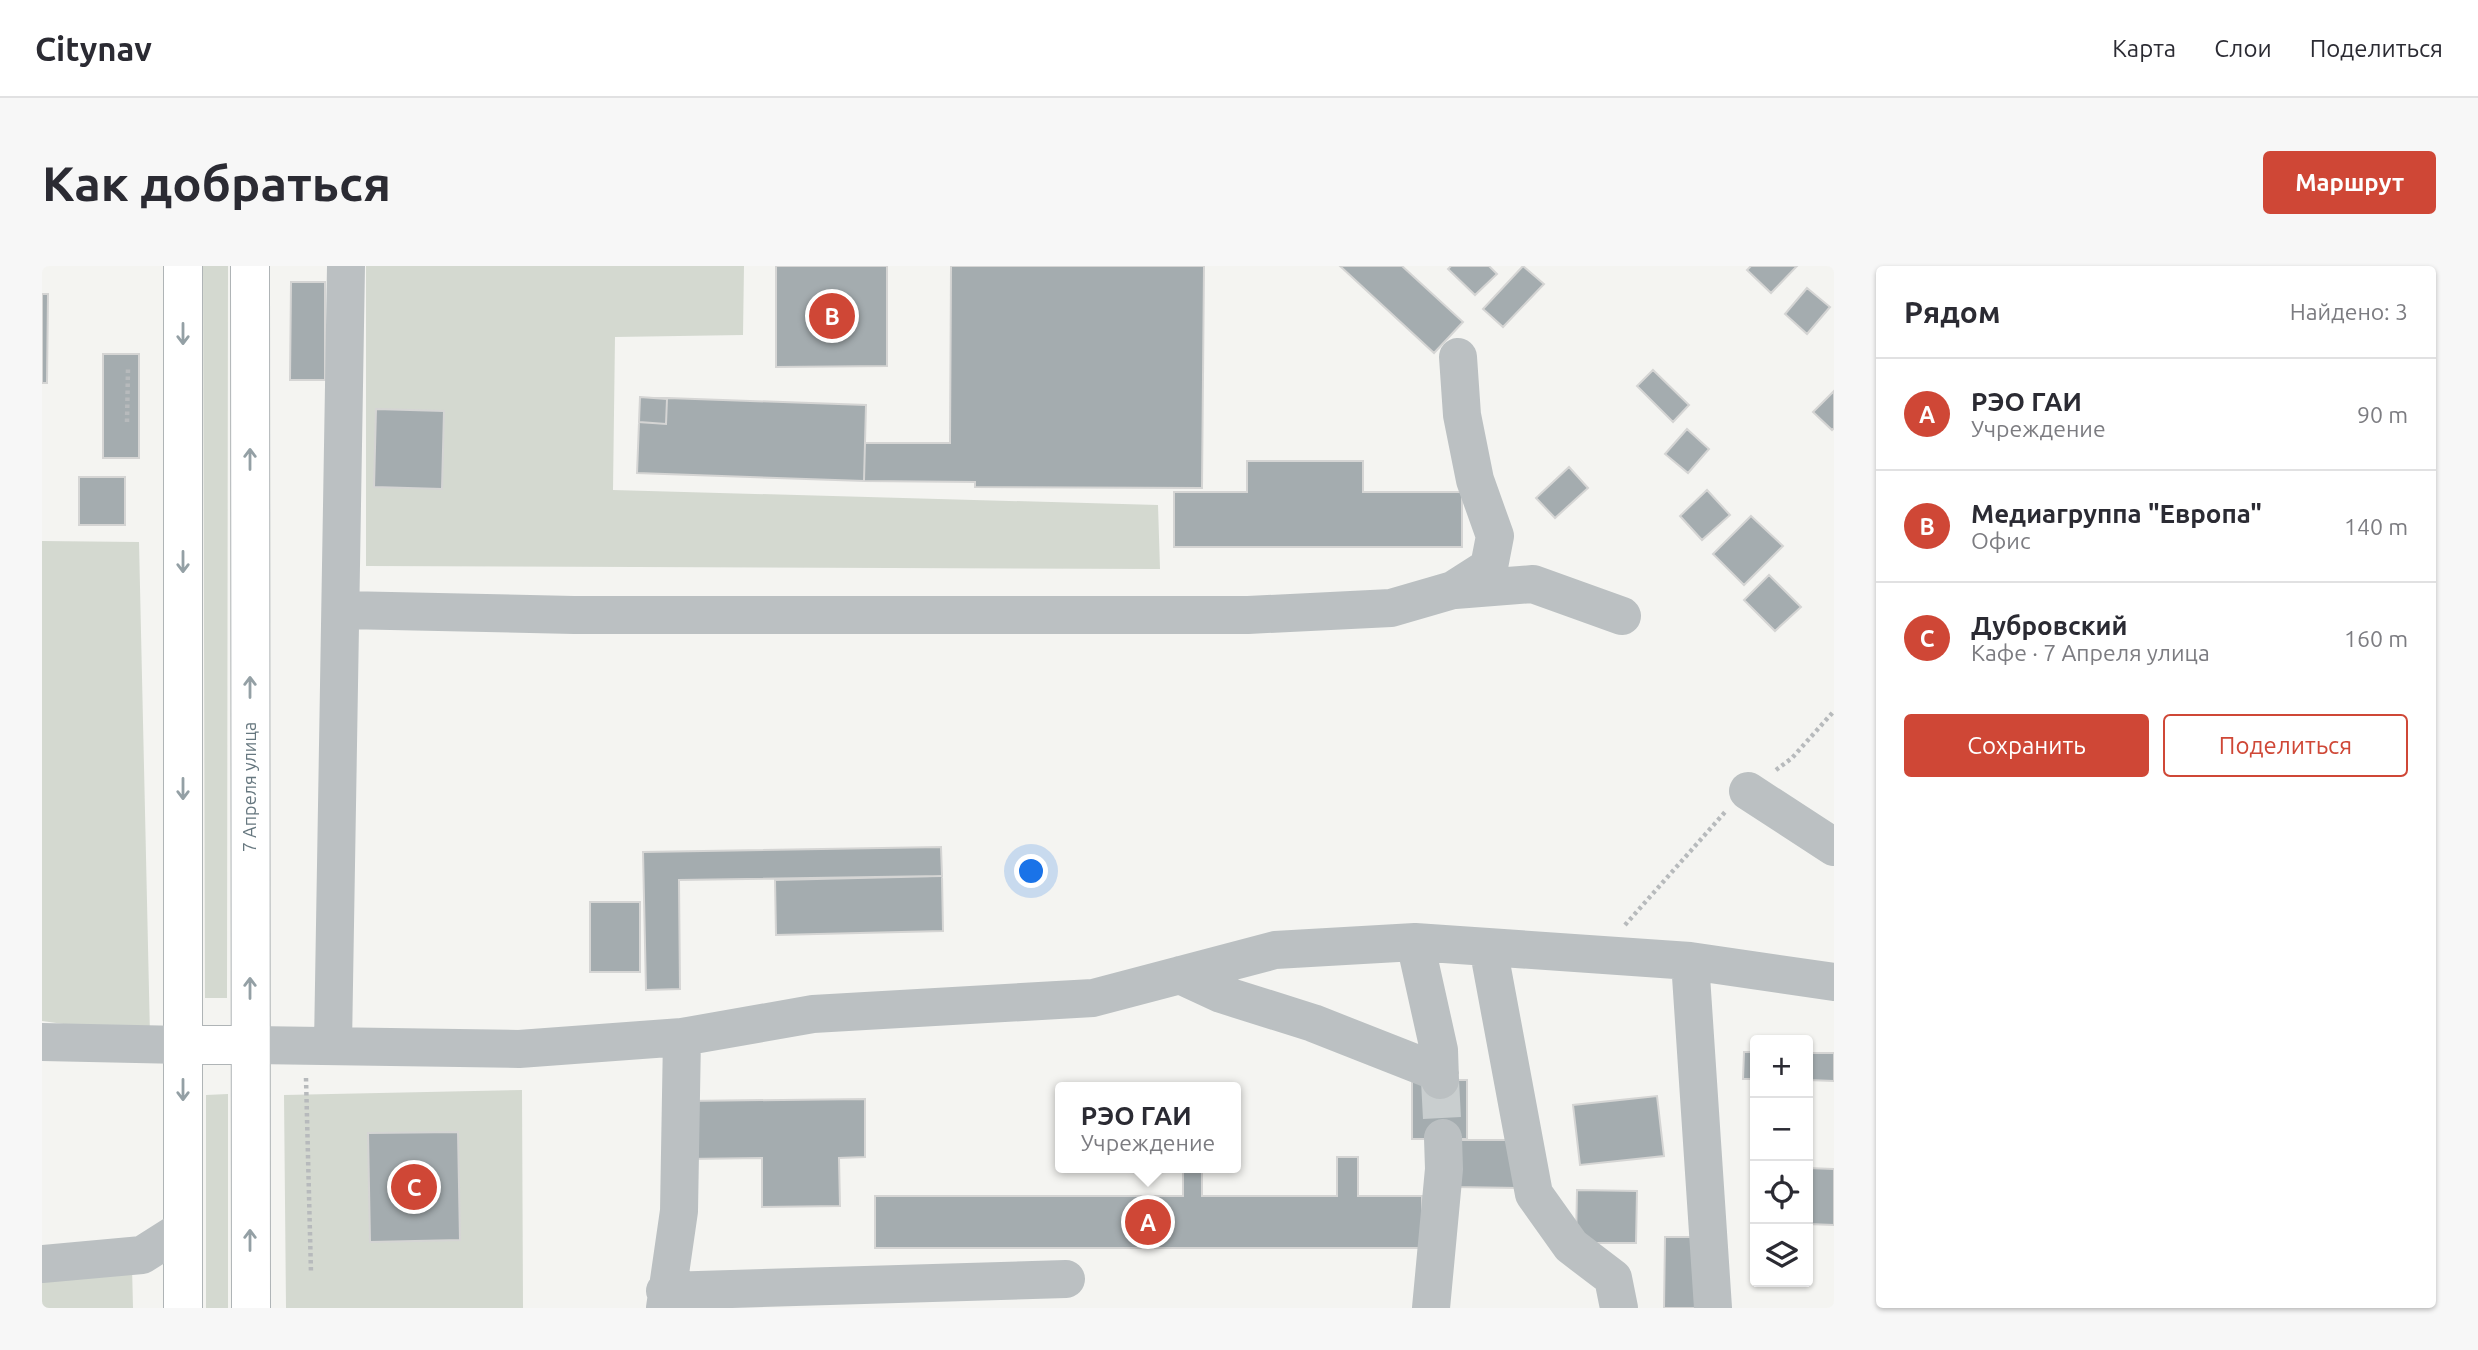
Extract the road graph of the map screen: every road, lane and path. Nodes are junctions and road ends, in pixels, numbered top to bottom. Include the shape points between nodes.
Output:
1 (183, 266) edge
2 (250, 266) edge
3 (346, 266) edge
4 (1458, 357) dead end
5 (128, 369) dead end
6 (127, 422) dead end
7 (1453, 590) junction
8 (343, 610) junction
9 (1622, 616) dead end
10 (1834, 711) edge
11 (1748, 791) junction
12 (1834, 847) edge
13 (1415, 942) junction
14 (1488, 947) junction
15 (1601, 955) junction
16 (1690, 961) junction
17 (1180, 975) junction
18 (1834, 982) edge
19 (682, 1037) junction
20 (42, 1042) edge
21 (183, 1045) junction
22 (250, 1045) junction
23 (319, 1045) junction
24 (1443, 1138) tunnel mouth
25 (183, 1229) junction
26 (42, 1264) edge
27 (311, 1273) dead end
28 (1066, 1279) dead end
29 (665, 1299) edge
30 (183, 1308) edge
31 (251, 1308) edge
32 (1431, 1308) edge
33 (1619, 1308) edge
34 (1713, 1308) edge

1 -> 21 main road
22 -> 2 main road, 7 Апреля улица
3 - 8 street
4 - 7 street via 1462,415 1475,480 1495,537 1489,568
5 - 6 path
7 - 8 street via 1391,608 1248,615 574,615
7 - 9 street via 1533,584
8 - 23 street
10 - 11 path via 1792,758
11 - 12 street
11 - 15 path via 1710,826
13 - 14 street
13 - 17 street via 1275,950
13 - 17 street via 1440,1077 1313,1023 1222,994
14 - 15 street
14 - 33 street via 1534,1194 1571,1246 1614,1278
15 - 16 street
16 - 18 street
16 - 34 street
17 - 19 street via 1093,998 813,1014
19 - 23 street via 519,1049
19 - 29 street via 679,1211
20 - 21 street
21 - 22 main road
21 -> 25 main road
22 - 23 street
31 -> 22 main road, 7 Апреля улица
23 - 27 path
24 - 32 street
25 - 26 street via 142,1255
25 - 30 main road
28 - 29 street

